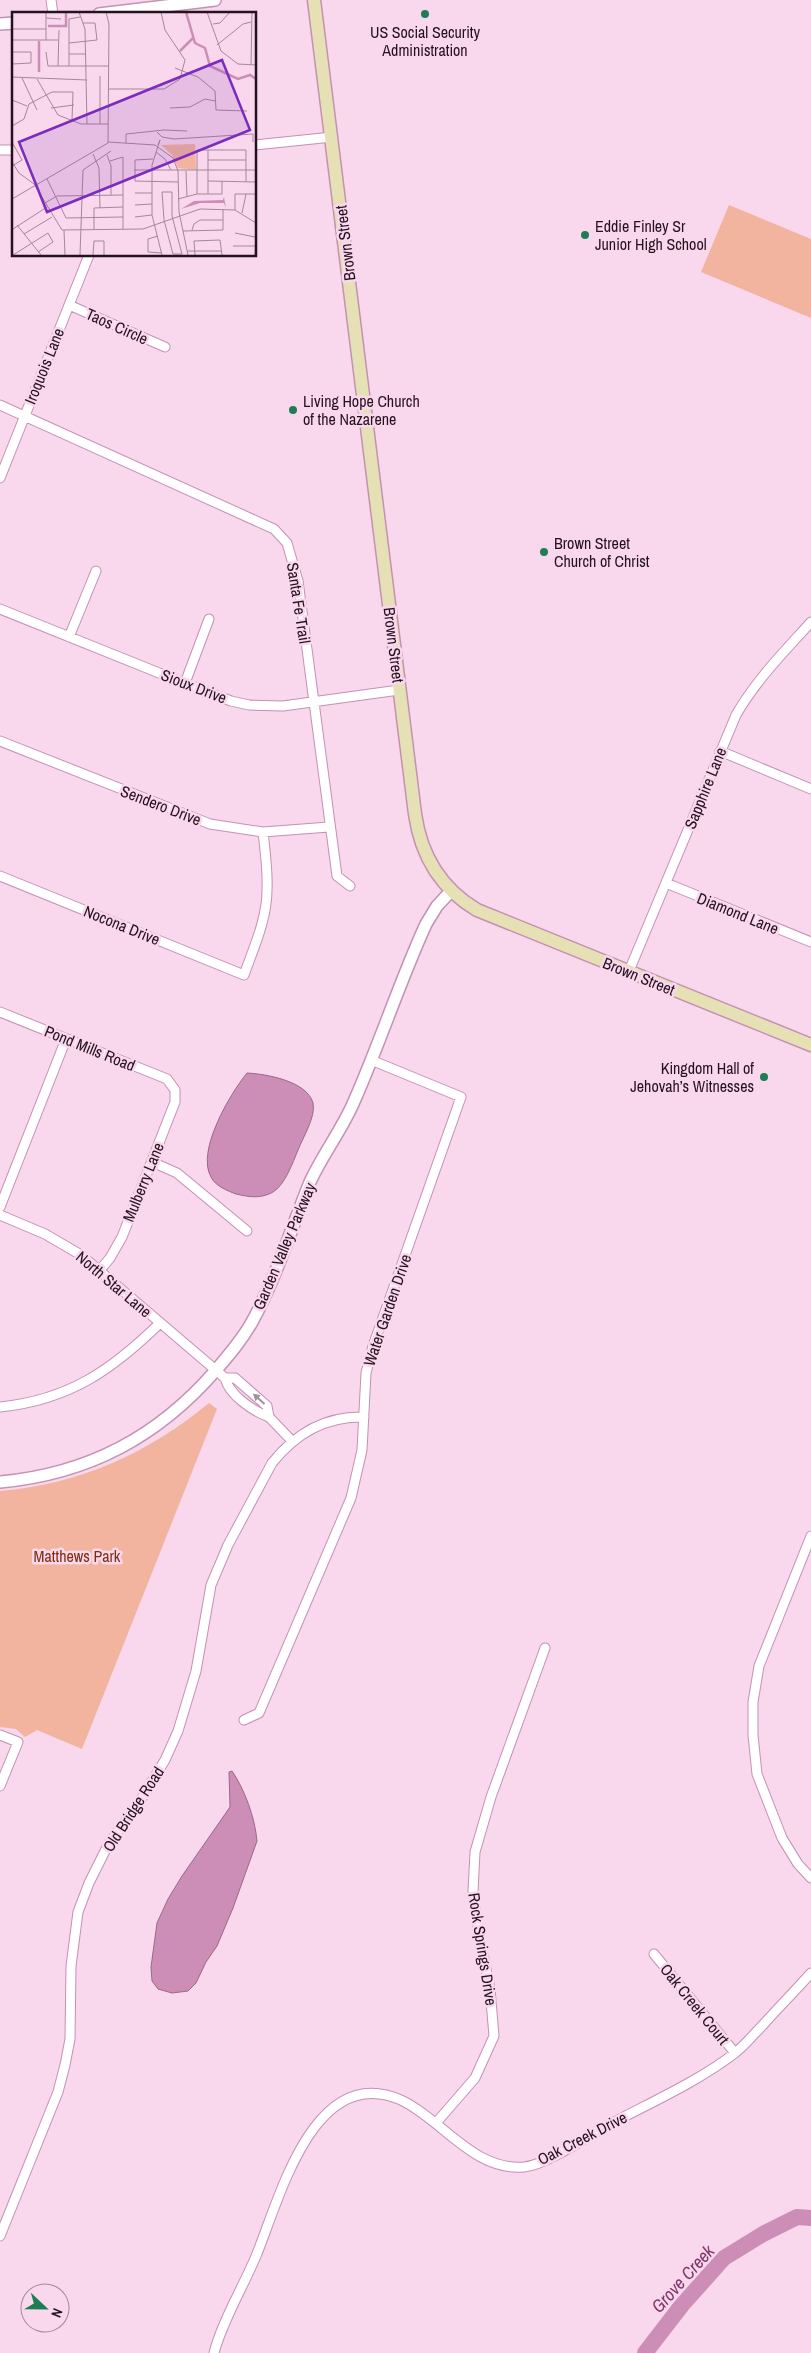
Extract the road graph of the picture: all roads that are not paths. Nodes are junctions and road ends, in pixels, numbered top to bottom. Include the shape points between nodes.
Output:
1 (216, 0) edge
2 (314, 0) edge
3 (113, 12) edge
4 (332, 137) junction
5 (256, 145) edge
6 (89, 256) edge
7 (70, 305) junction
8 (165, 347) dead end
9 (0, 405) edge
10 (24, 416) junction
11 (0, 478) edge
12 (96, 571) dead end
13 (0, 609) edge
14 (209, 619) dead end
15 (811, 622) edge
16 (69, 637) junction
17 (185, 683) junction
18 (399, 690) junction
19 (313, 703) junction
20 (0, 740) edge
21 (720, 751) junction
22 (811, 788) edge
23 (329, 827) junction
24 (263, 832) junction
25 (0, 876) edge
26 (666, 883) junction
27 (350, 886) dead end
28 (451, 891) junction
29 (811, 942) edge
30 (629, 971) junction
31 (0, 1012) edge
32 (66, 1039) junction
33 (811, 1045) edge
34 (371, 1060) junction
35 (175, 1090) joint
36 (152, 1162) junction
37 (0, 1207) edge
38 (0, 1216) edge
39 (247, 1231) dead end
40 (100, 1270) junction
41 (160, 1323) junction
42 (216, 1370) junction
43 (0, 1407) edge
44 (364, 1417) junction
45 (292, 1441) junction
46 (0, 1482) edge
47 (811, 1536) edge
48 (545, 1648) dead end
49 (244, 1720) dead end
50 (0, 1735) edge
51 (0, 1786) edge
52 (811, 1878) edge
53 (654, 1954) dead end
54 (811, 1973) edge
55 (736, 2053) junction
56 (436, 2123) junction
57 (0, 2236) edge
58 (214, 2353) edge

1 - 3 street
2 - 4 main road, Brown Street
4 - 5 street
4 - 18 main road, Brown Street
6 - 7 street, Iroquois Lane
7 - 8 street, Taos Circle
7 - 10 street, Iroquois Lane
9 - 10 street, Santa Fe Trail
10 - 11 street, Iroquois Lane
10 - 19 street, Santa Fe Trail via 274,529 286,543 298,581
12 - 16 street
13 - 16 street, Sioux Drive
14 - 17 street
15 - 21 street, Sapphire Lane via 766,670 747,696
16 - 17 street, Sioux Drive
17 - 19 street, Sioux Drive via 249,705
18 - 19 street, Sioux Drive
18 - 28 main road, Brown Street via 421,842 431,866
19 - 23 street, Santa Fe Trail
20 - 24 street, Sendero Drive via 210,824
21 - 22 street
21 - 26 street, Sapphire Lane
23 - 24 street, Sendero Drive
23 - 27 street, Santa Fe Trail via 337,876
24 - 25 street, Nocona Drive via 266,907 244,975
26 - 29 street, Diamond Lane
26 - 30 street, Sapphire Lane
28 - 30 main road, Brown Street via 488,916
28 - 34 street, Garden Valley Parkway via 437,906 424,929
30 - 33 main road, Brown Street
31 - 32 street, Pond Mills Road
32 - 35 street, Pond Mills Road via 167,1079
32 - 37 street
34 - 42 street, Garden Valley Parkway via 352,1106 316,1169 259,1308 234,1350
34 - 44 street, Water Garden Drive via 461,1097 373,1346 366,1373
35 - 36 street, Mulberry Lane via 175,1102
36 - 39 street via 184,1178
36 - 40 street, Mulberry Lane via 122,1237
38 - 40 street, North Star Lane via 54,1238
40 - 41 street, North Star Lane
41 - 42 street, North Star Lane
41 - 43 street via 118,1362 89,1379 45,1398
42 - 45 street, North Star Lane via 225,1378 227,1387 258,1413 269,1417
42 - 46 street, Garden Valley Parkway via 168,1418 119,1449 69,1469
44 - 45 street, Old Bridge Road via 332,1420
44 - 49 street, Water Garden Drive via 362,1450 351,1498 259,1713
45 - 57 street, Old Bridge Road via 272,1463 219,1564 211,1586 187,1702 165,1760 137,1806 108,1843 80,1905 73,1935 71,2019 65,2065 58,2092
47 - 52 street via 759,1666 753,1702 757,1774 782,1838
48 - 56 street, Rock Springs Drive via 487,1806 475,1852 473,1892 490,1989 494,2036 475,2078
50 - 51 street via 18,1742
53 - 55 street, Oak Creek Court
54 - 55 street, Oak Creek Drive
55 - 56 street, Oak Creek Drive via 558,2153 526,2167 493,2163 476,2156
56 - 58 street, Oak Creek Drive via 399,2100 380,2095 355,2096 326,2114 296,2155

